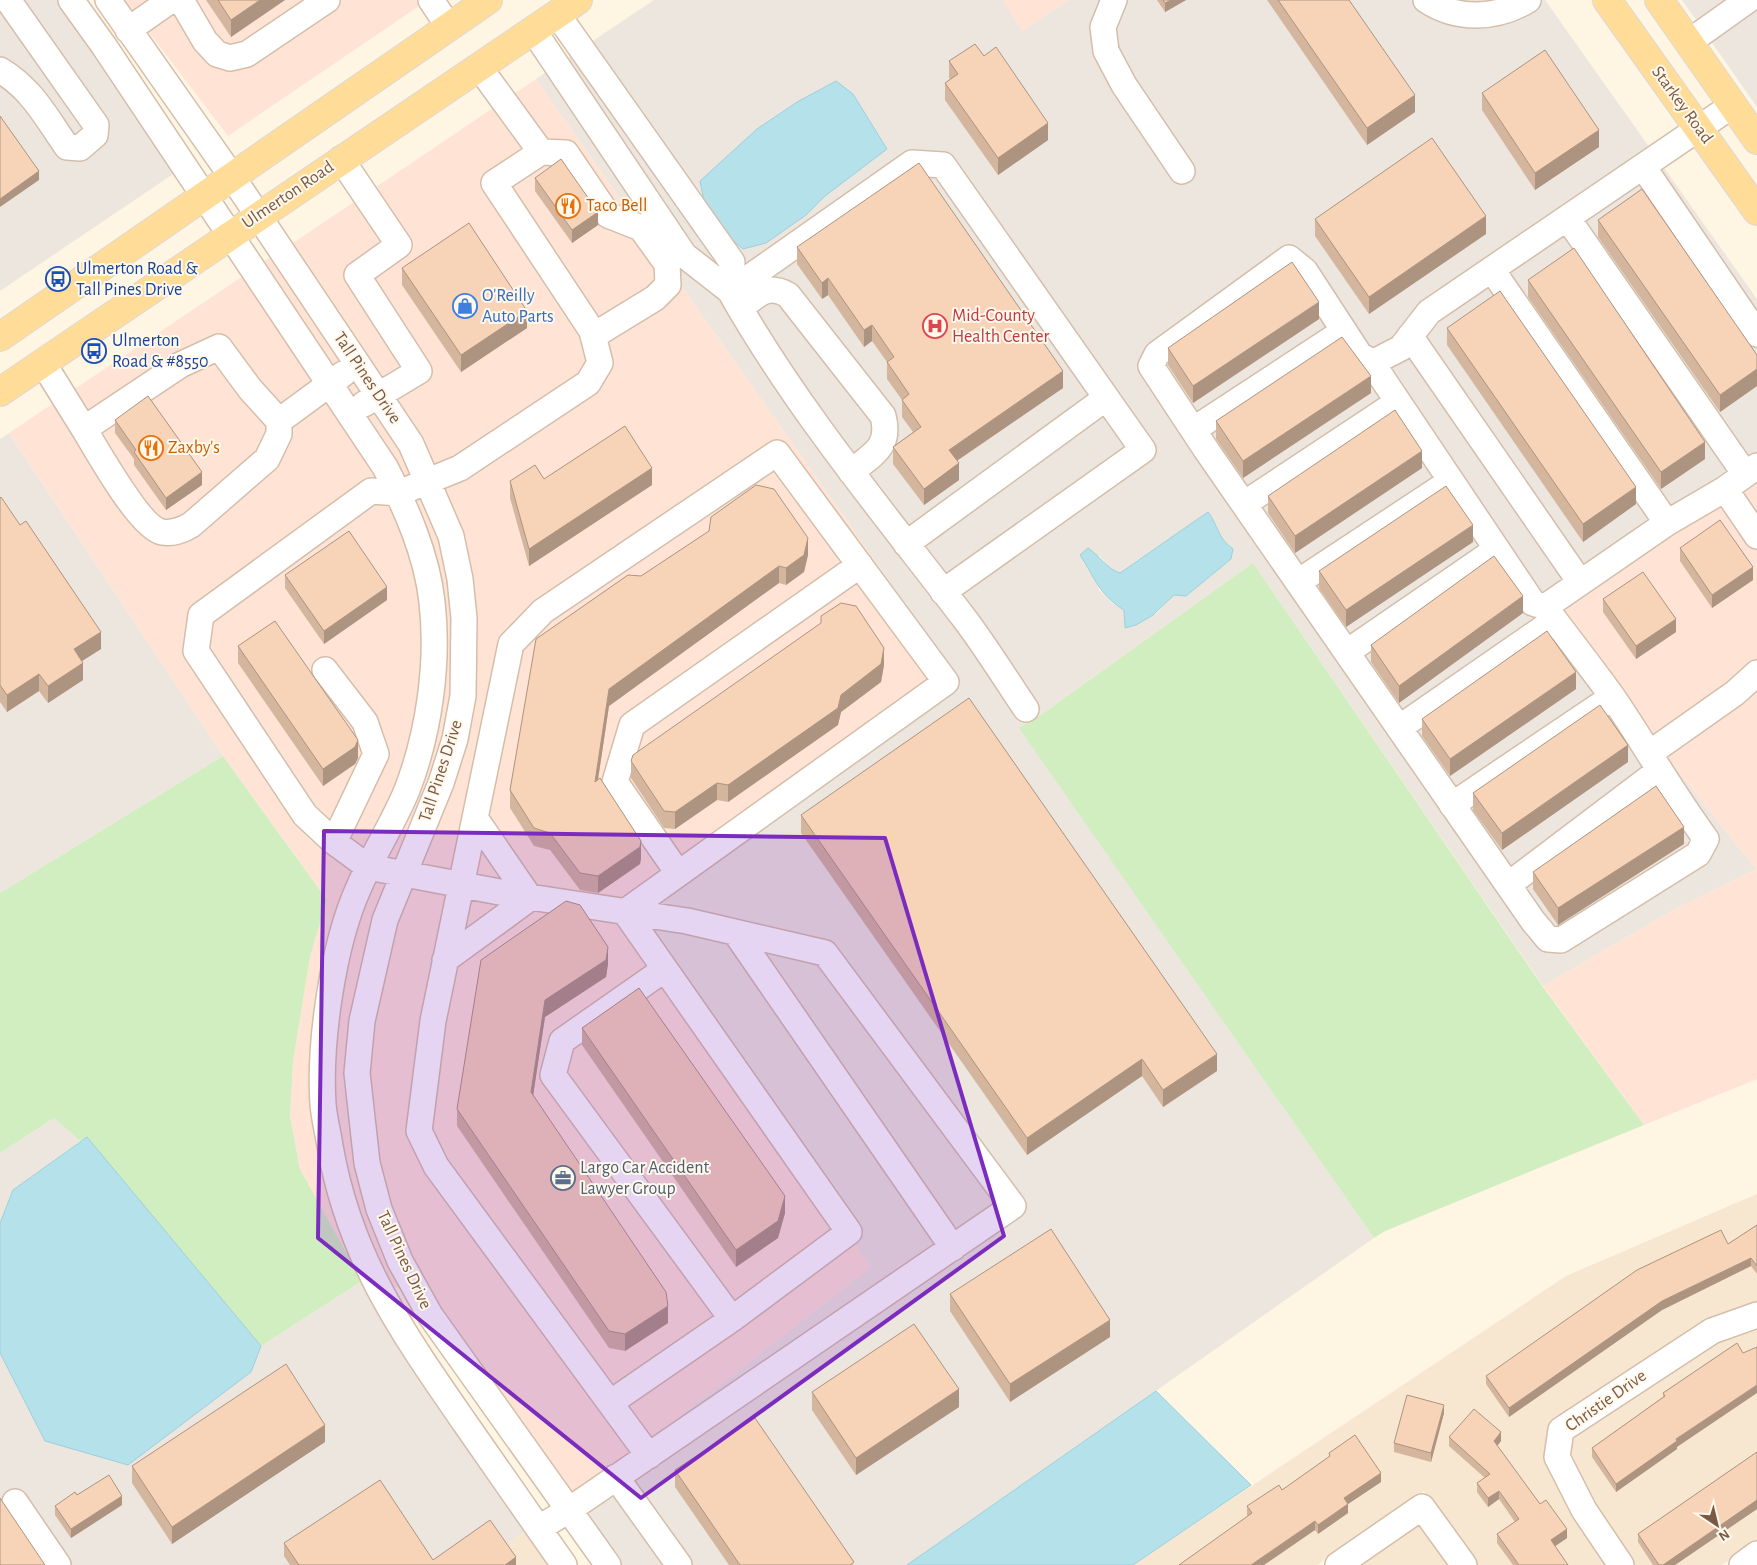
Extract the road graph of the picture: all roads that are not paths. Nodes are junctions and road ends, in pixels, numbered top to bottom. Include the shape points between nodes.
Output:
1 (8, 0) edge
2 (71, 0) edge
3 (108, 0) edge
4 (171, 0) edge
5 (180, 0) edge
6 (327, 0) edge
7 (431, 0) edge
8 (488, 0) edge
9 (1114, 0) edge
10 (1426, 0) edge
11 (1528, 0) edge
12 (1607, 0) edge
13 (1659, 0) edge
14 (1748, 0) edge
15 (568, 7) edge
16 (449, 27) junction
17 (128, 30) junction
18 (534, 30) junction
19 (1688, 42) junction
20 (479, 67) junction
21 (0, 70) edge
22 (1733, 106) junction
23 (1700, 129) junction
24 (1757, 140) edge
25 (541, 152) junction
26 (341, 159) junction
27 (1644, 168) junction
28 (1182, 171) dead end
29 (233, 178) junction
30 (205, 197) junction
31 (1757, 211) edge
32 (258, 216) junction
33 (1568, 219) junction
34 (229, 236) junction
35 (1492, 270) junction
36 (735, 300) junction
37 (1344, 331) junction
38 (1757, 334) edge
39 (593, 336) junction
40 (1410, 336) junction
41 (0, 337) edge
42 (42, 363) junction
43 (1372, 363) junction
44 (357, 364) junction
45 (330, 385) junction
46 (0, 392) edge
47 (378, 395) junction
48 (1106, 398) junction
49 (1398, 402) junction
50 (349, 413) junction
51 (279, 421) junction
52 (84, 430) junction
53 (1193, 430) junction
54 (1751, 470) edge
55 (851, 472) junction
56 (428, 480) junction
57 (1451, 481) junction
58 (1725, 489) junction
59 (399, 493) junction
60 (1244, 504) junction
61 (1667, 523) junction
62 (1757, 536) edge
63 (906, 544) junction
64 (1497, 549) junction
65 (860, 566) junction
66 (1298, 582) junction
67 (1580, 582) junction
68 (943, 592) junction
69 (1550, 614) junction
70 (1347, 652) junction
71 (325, 670) dead end
72 (1757, 673) edge
73 (1612, 697) junction
74 (1026, 709) dead end
75 (1399, 728) junction
76 (1655, 762) junction
77 (1452, 805) junction
78 (475, 818) junction
79 (334, 842) junction
80 (368, 867) junction
81 (678, 873) junction
82 (403, 875) junction
83 (461, 885) junction
84 (1508, 885) junction
85 (530, 898) junction
86 (625, 912) junction
87 (735, 932) junction
88 (445, 960) junction
89 (665, 969) junction
90 (953, 1248) junction
91 (1757, 1316) edge
92 (732, 1319) junction
93 (610, 1403) junction
94 (649, 1456) junction
95 (616, 1478) junction
96 (15, 1502) dead end
97 (569, 1510) junction
98 (538, 1528) junction
99 (1757, 1554) edge
100 (598, 1562) edge
101 (58, 1565) edge
102 (564, 1565) edge
103 (679, 1565) edge
104 (1338, 1565) edge
105 (1464, 1565) edge
106 (1621, 1565) edge
107 (1742, 1565) edge

1 - 21 street via 96,125 95,135 80,148 67,147 18,80
2 - 30 street, Tall Pines Drive
3 - 17 street, Tall Pines Drive
4 - 17 street
5 - 6 street via 217,54 230,58 247,54
7 - 16 street
8 - 16 main road
9 - 28 street via 1103,27 1106,51 1124,85
10 - 11 street via 1457,15 1488,15
12 - 23 main road, Starkey Road
13 - 19 main road
14 - 19 street
15 - 18 main road, Ulmerton Road
15 - 36 street via 732,262
16 - 29 main road
17 - 29 street, Tall Pines Drive
18 - 20 main road, Ulmerton Road
18 - 36 street via 684,255
19 - 22 main road
20 - 25 street
20 - 26 main road, Ulmerton Road
22 - 23 street
22 - 24 main road
23 - 27 street
23 - 31 main road, Starkey Road
25 - 39 street via 494,183
25 - 39 street via 566,153 608,215 641,228 667,264 668,285 655,298
26 - 32 main road, Ulmerton Road
26 - 47 street via 399,244 357,275 419,371
27 - 33 street
27 - 38 street
29 - 30 main road
29 - 32 street, Tall Pines Drive
30 - 34 street, Tall Pines Drive
30 - 41 main road
32 - 34 main road, Ulmerton Road
32 - 44 street, Tall Pines Drive
33 - 35 street
33 - 54 street
34 - 42 main road, Ulmerton Road
34 - 45 street, Tall Pines Drive
35 - 40 street via 1429,312
35 - 61 street
36 - 48 street via 912,163 943,164
36 - 55 street via 752,331
36 - 55 street via 765,290 777,289 788,295 882,416 887,430 885,440
37 - 43 street via 1359,354
37 - 53 street
37 - 53 street via 1304,272 1289,258 1157,354 1151,366
39 - 56 street via 600,363 588,383 460,468
40 - 43 street via 1401,348
40 - 67 street
42 - 46 main road, Ulmerton Road
42 - 52 street
43 - 49 street
44 - 45 street
44 - 47 street, Tall Pines Drive
45 - 50 street, Tall Pines Drive
45 - 51 street
47 - 50 street
47 - 56 street, Tall Pines Drive via 411,444
48 - 63 street
48 - 68 street via 1143,450
49 - 57 street
49 - 60 street
50 - 59 street, Tall Pines Drive
51 - 52 street via 250,389 219,346 180,365
51 - 52 street via 279,434 267,459 191,525 178,532 161,532 148,526
53 - 60 street
54 - 58 street
55 - 63 street
56 - 59 street
56 - 82 street, Tall Pines Drive via 451,536 460,579 464,618 464,696 441,783
57 - 64 street
57 - 66 street
58 - 61 street
58 - 62 street
59 - 79 street via 371,491 201,615 196,651 306,815
59 - 80 street, Tall Pines Drive via 422,554 432,601 431,703 406,791
60 - 66 street
61 - 67 street
63 - 68 street
64 - 69 street via 1533,603
64 - 70 street
65 - 78 street via 777,453 543,611 511,644
65 - 81 street via 632,725 615,782
65 - 81 street via 946,682
66 - 70 street
67 - 69 street
68 - 74 street
69 - 73 street
69 - 75 street
70 - 75 street
71 - 79 street via 365,722 376,754
72 - 76 street
73 - 76 street
73 - 77 street
75 - 77 street
76 - 84 street
76 - 84 street via 1673,794 1706,839 1698,854 1561,940 1548,939
77 - 84 street
78 - 83 street
78 - 85 street
79 - 80 street
80 - 82 street
80 - 98 street, Tall Pines Drive via 357,890 336,961 326,1029 323,1105 334,1168 350,1226 375,1282 402,1330
81 - 86 street
82 - 83 street
82 - 97 street, Tall Pines Drive via 385,920 373,968 356,1074 367,1163 376,1200 400,1261 430,1315
83 - 85 street
83 - 88 street
85 - 86 street
85 - 88 street
86 - 87 street
86 - 89 street
87 - 90 street
87 - 90 street via 825,952 1013,1206
88 - 93 street via 432,1021 419,1131 436,1166
89 - 92 street via 562,1041 553,1075
89 - 92 street via 849,1232
90 - 94 street
91 - 106 street, Christie Drive via 1712,1331 1561,1430 1557,1457 1584,1510
92 - 93 street
93 - 94 street
94 - 95 street
95 - 97 street
95 - 103 street
96 - 101 street
97 - 98 street
97 - 100 street, Tall Pines Drive
98 - 102 street, Tall Pines Drive
99 - 107 street
104 - 105 street via 1422,1507

